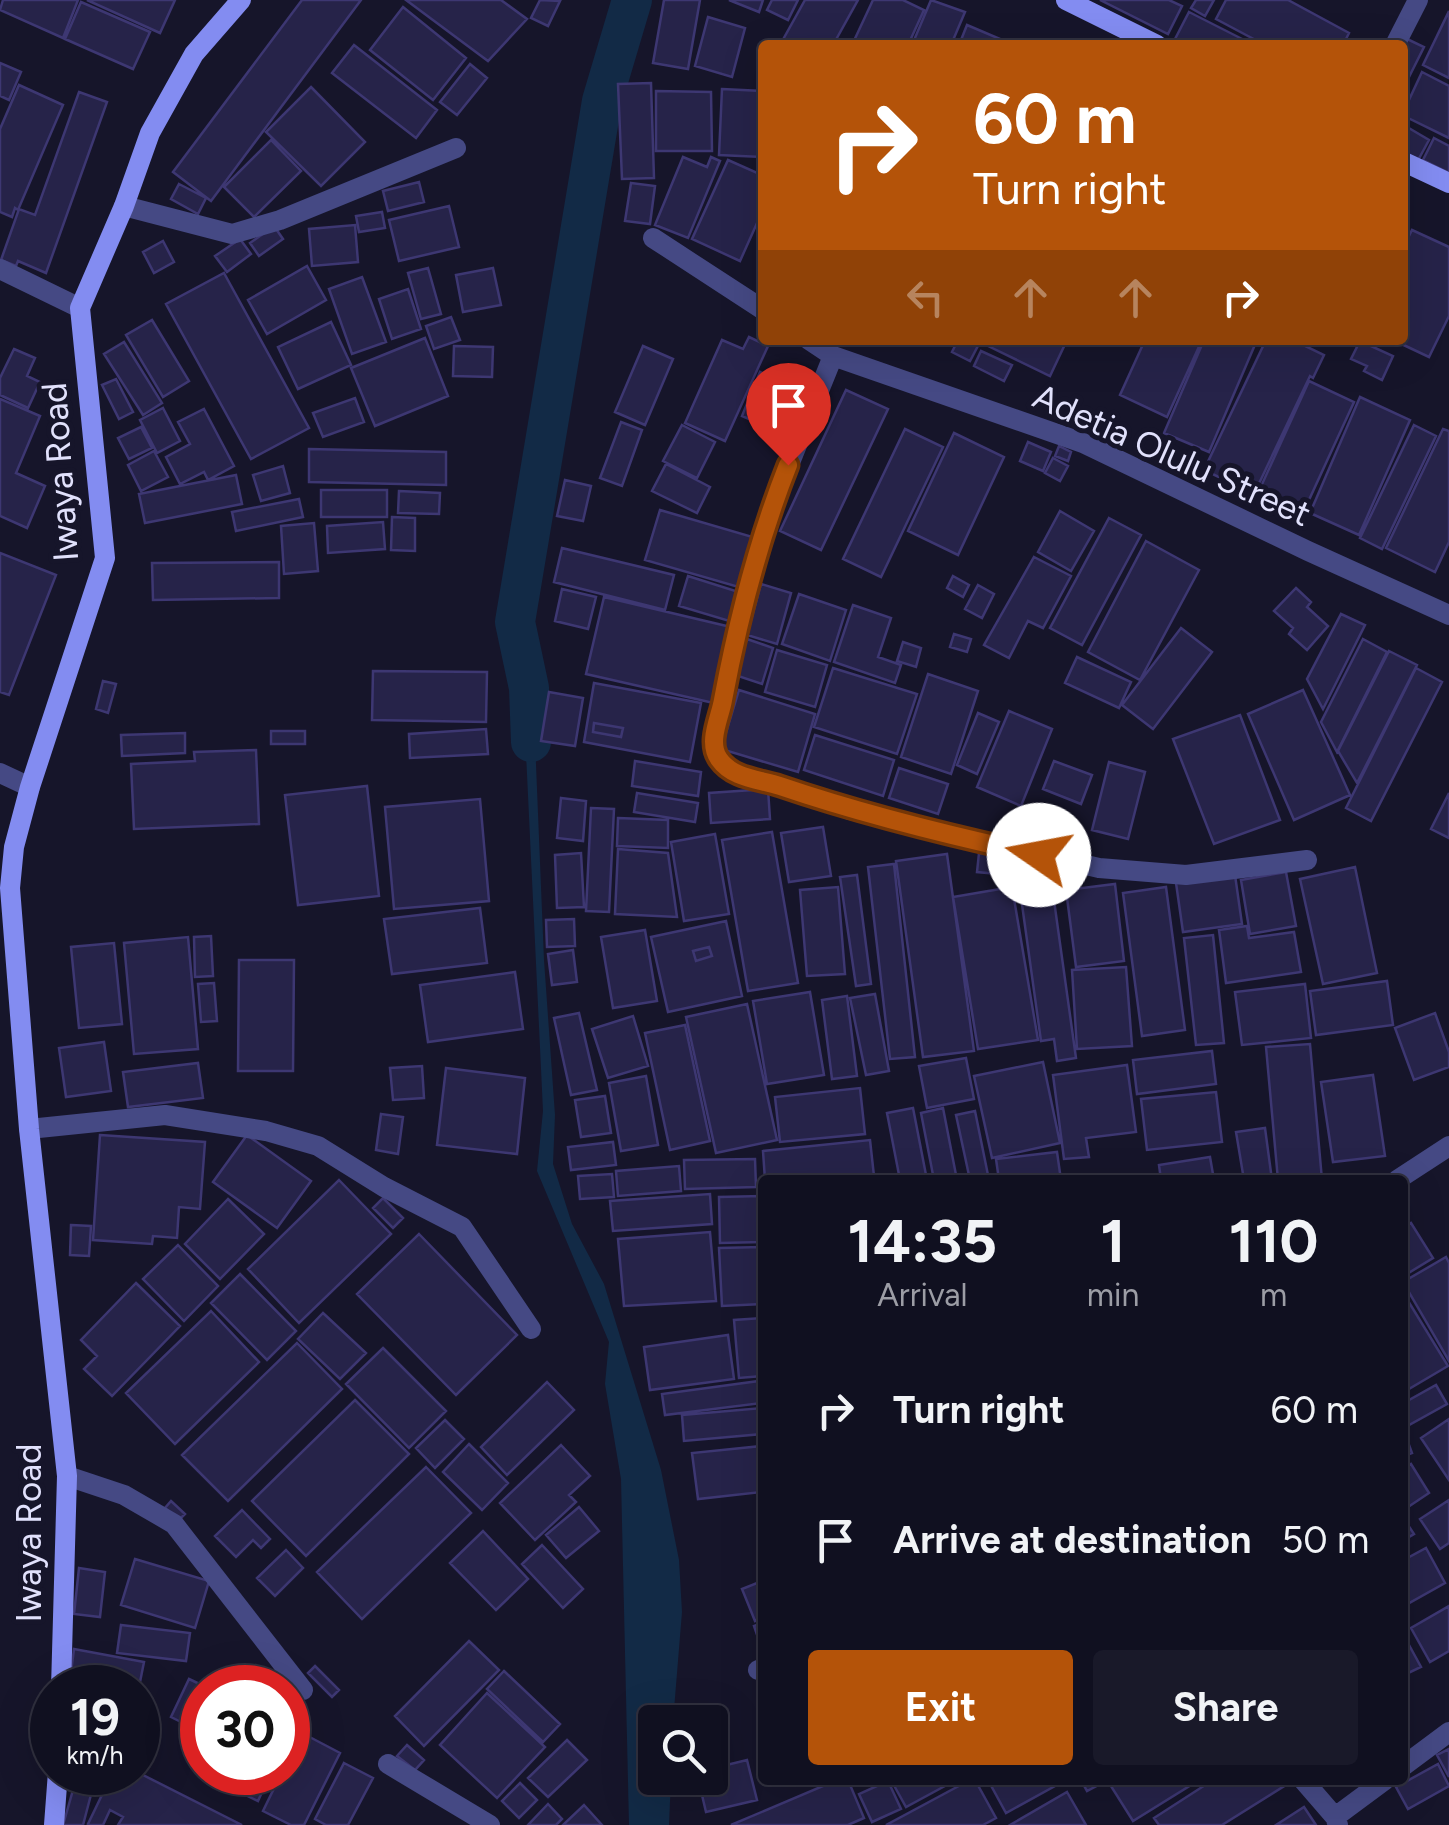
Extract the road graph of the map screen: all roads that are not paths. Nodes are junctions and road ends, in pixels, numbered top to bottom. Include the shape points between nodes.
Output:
1 (241, 0) edge
2 (1066, 0) edge
3 (1418, 0) edge
4 (1147, 40) edge
5 (1398, 40) edge
6 (456, 148) dead end
7 (1408, 164) edge
8 (1449, 183) edge
9 (124, 206) junction
10 (653, 238) dead end
11 (0, 269) edge
12 (758, 306) edge
13 (80, 308) junction
14 (816, 345) edge
15 (833, 356) junction
16 (1449, 615) edge
17 (0, 773) edge
18 (30, 787) junction
19 (1308, 860) dead end
20 (29, 1129) junction
21 (1449, 1146) edge
22 (1405, 1175) edge
23 (532, 1329) dead end
24 (68, 1476) junction
25 (61, 1665) edge
26 (284, 1665) edge
27 (1449, 1732) edge
28 (1408, 1763) edge
29 (388, 1764) dead end
30 (1307, 1785) edge
31 (1378, 1785) edge
32 (56, 1795) edge
33 (1336, 1821) edge
34 (54, 1825) edge
35 (490, 1825) edge

1 - 9 street, Iwaya Road via 194,54 150,134
2 - 4 street
3 - 5 street
6 - 9 street via 232,234
7 - 8 street
9 - 13 street, Iwaya Road
10 - 12 street
11 - 13 street
13 - 18 street, Iwaya Road via 105,558
14 - 15 street, Adetia Olulu Street
15 - 16 street, Adetia Olulu Street via 1083,442
15 - 19 street via 750,576 714,738 718,758 739,776 850,810 1099,868 1186,875
17 - 18 street
18 - 20 street, Iwaya Road via 10,888
20 - 23 street via 164,1116 318,1146 462,1227
20 - 24 street, Iwaya Road
21 - 22 street
24 - 25 street, Iwaya Road
24 - 26 street via 124,1495 174,1524
27 - 28 street
29 - 35 street
30 - 33 street
31 - 33 street
32 - 34 street

